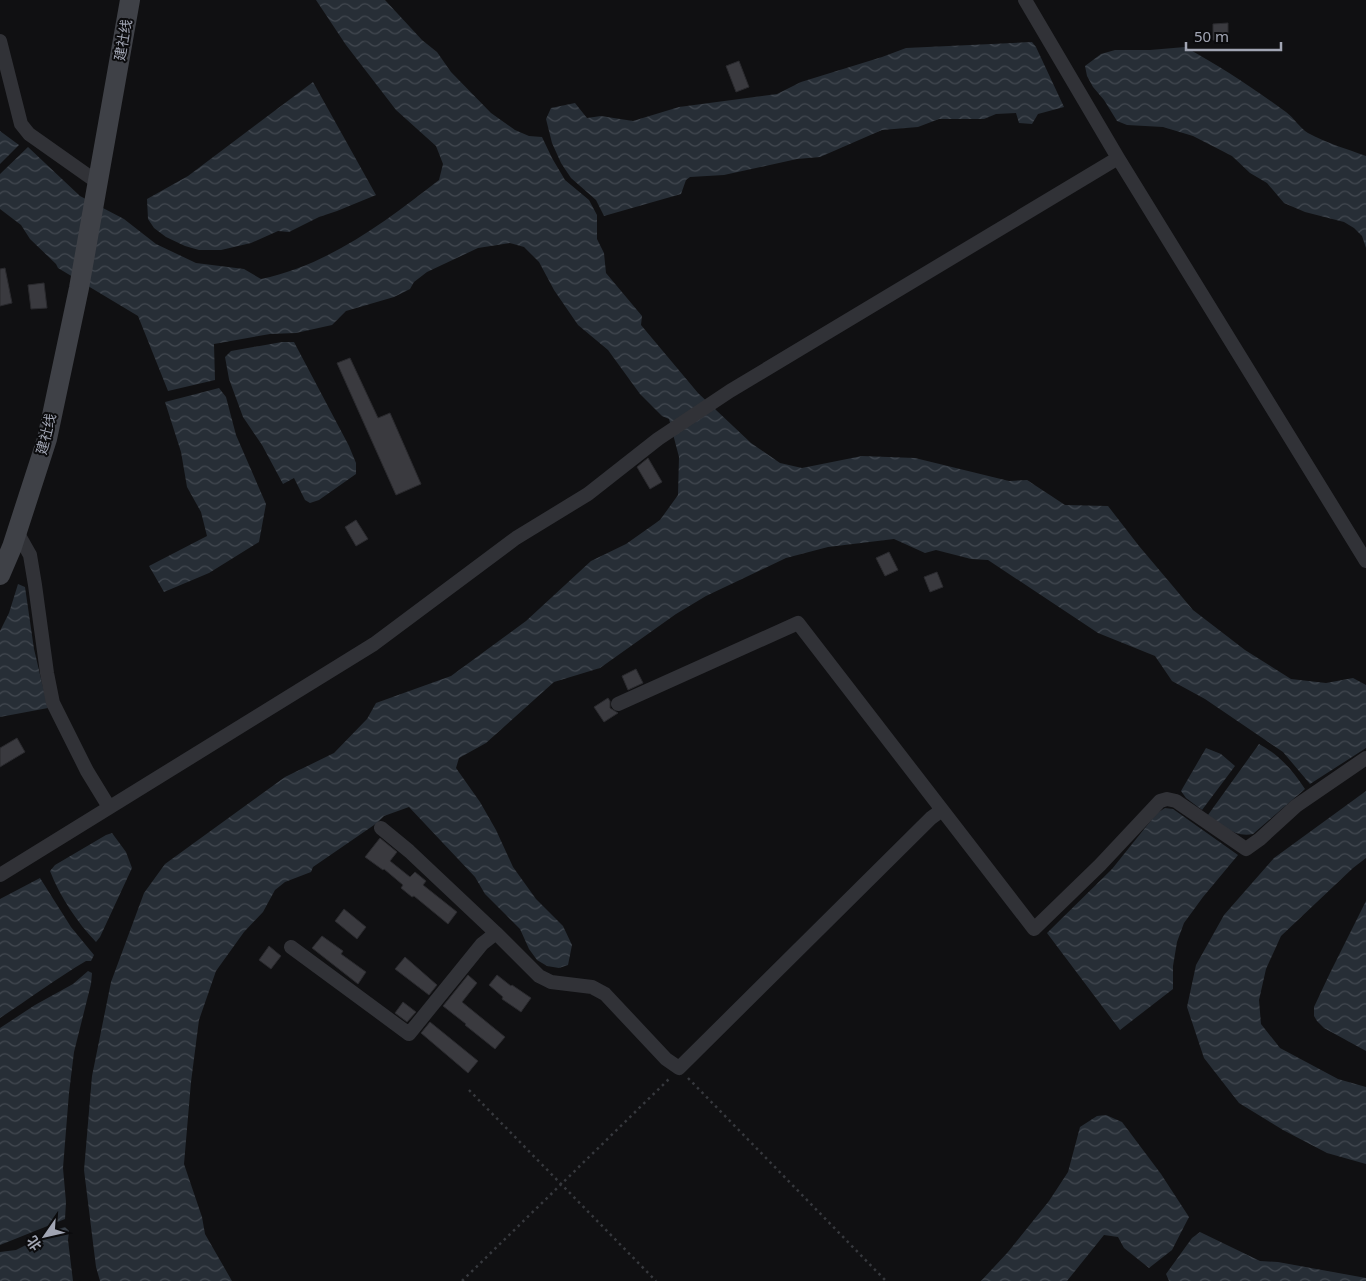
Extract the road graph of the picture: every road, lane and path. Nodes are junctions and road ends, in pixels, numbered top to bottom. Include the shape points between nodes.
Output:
1 (130, 0) edge
2 (1025, 0) edge
3 (0, 41) edge
4 (1118, 158) junction
5 (96, 190) junction
6 (17, 532) junction
7 (1366, 561) edge
8 (0, 576) edge
9 (618, 704) dead end
10 (1366, 758) edge
11 (109, 807) junction
12 (942, 810) junction
13 (382, 828) dead end
14 (0, 875) edge
15 (496, 933) junction
16 (291, 947) dead end
17 (679, 1068) junction
18 (469, 1090) dead end
19 (561, 1184) junction
20 (462, 1281) edge
21 (656, 1281) edge
22 (886, 1281) edge

1 - 5 main road, 建社线
2 - 4 street
3 - 5 street via 21,124
4 - 7 street
4 - 11 street via 722,396 658,438 588,494 516,538 374,644
5 - 6 main road, 建社线 via 46,439
6 - 8 main road, 建社线
6 - 11 street via 30,555 53,702
9 - 12 street via 798,623
10 - 12 street via 1296,806 1246,849 1176,801 1160,801 1100,866 1034,929
11 - 14 street
12 - 17 street via 930,818
13 - 15 street
15 - 16 street via 482,944 408,1034
15 - 17 street via 539,976 551,982 592,987 604,994
17 - 19 path
17 - 22 path
18 - 19 path
19 - 20 path
19 - 21 path

